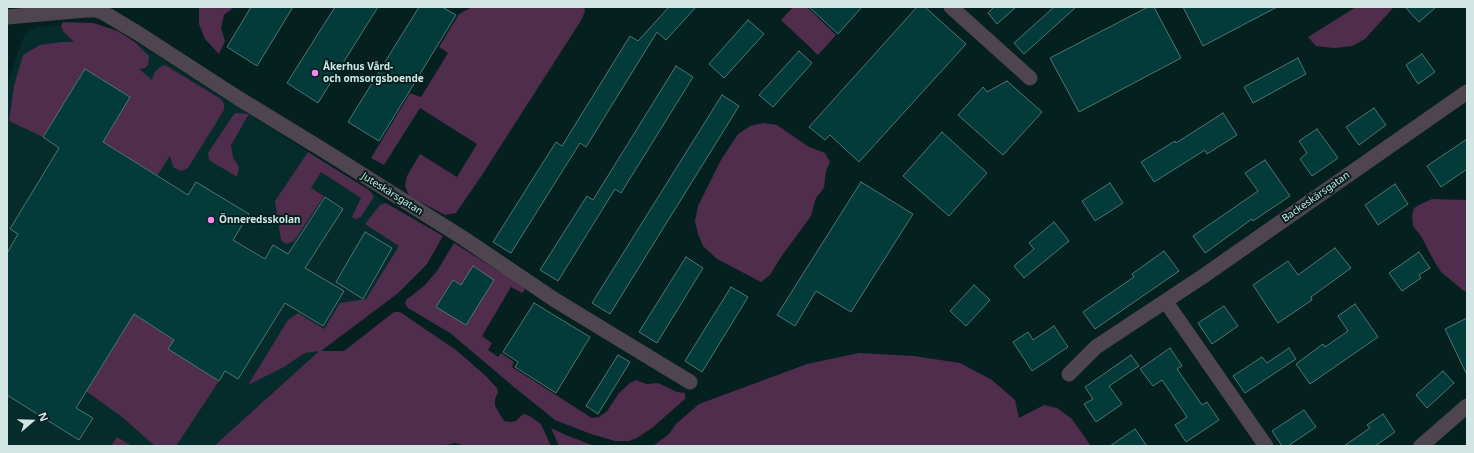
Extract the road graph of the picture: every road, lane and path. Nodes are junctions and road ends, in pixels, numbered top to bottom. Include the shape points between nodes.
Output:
1 (951, 7) edge
2 (96, 9) edge
3 (7, 17) edge
4 (1030, 78) dead end
5 (1467, 92) edge
6 (1166, 302) junction
7 (1069, 374) dead end
8 (690, 382) dead end
9 (1467, 406) edge
10 (1266, 446) edge
11 (1421, 446) edge

1 - 4 street
2 - 3 street
2 - 8 street, Juteskärsgatan via 463,238 555,300
5 - 6 street, Backeskärsgatan
6 - 7 street, Backeskärsgatan via 1096,347
6 - 10 street
9 - 11 street

